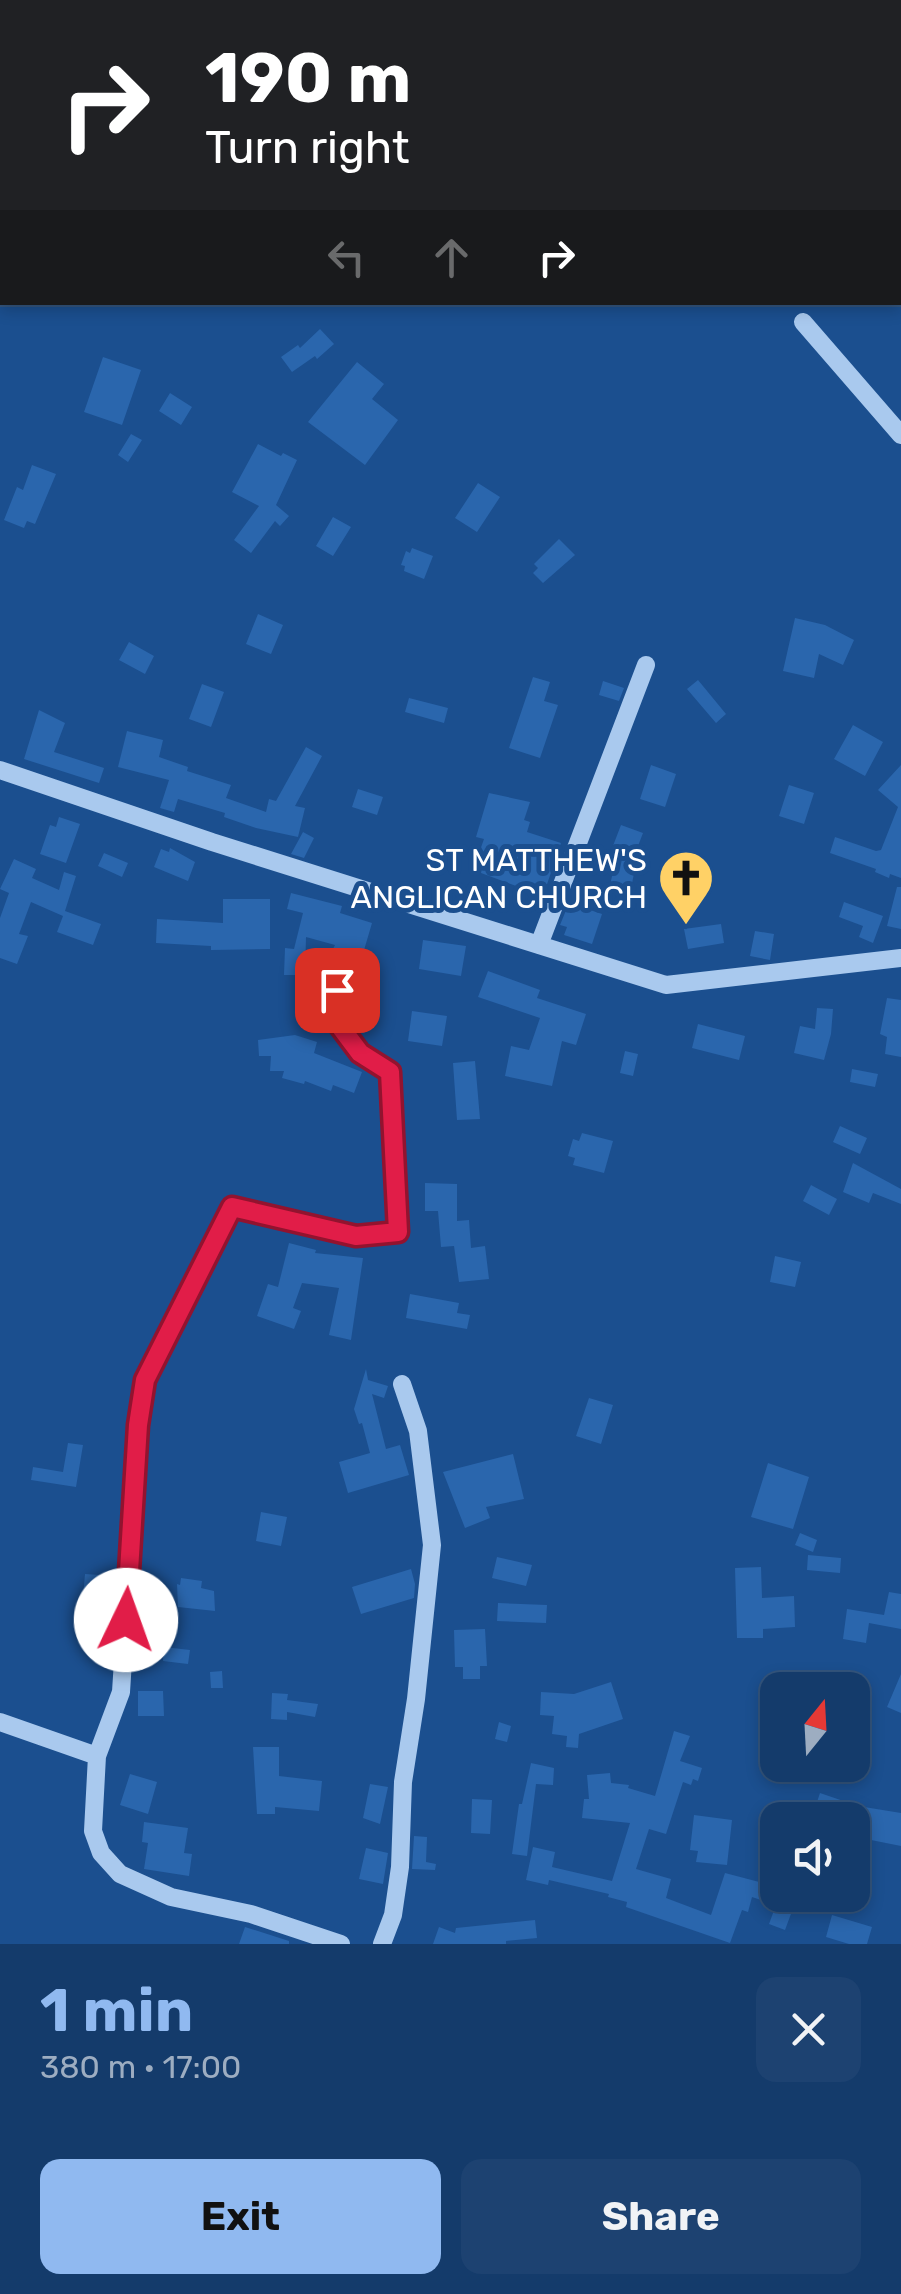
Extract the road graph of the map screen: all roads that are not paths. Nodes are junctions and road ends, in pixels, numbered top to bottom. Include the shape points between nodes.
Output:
1 (802, 322) dead end
2 (901, 435) edge
3 (646, 664) dead end
4 (0, 770) edge
5 (539, 944) junction
6 (901, 958) edge
7 (341, 964) dead end
8 (402, 1384) dead end
9 (0, 1722) edge
10 (97, 1756) junction
11 (341, 1944) edge
12 (382, 1944) edge

1 - 2 street
3 - 5 street
4 - 5 street
5 - 6 street via 666,984
7 - 10 street via 333,1017 360,1053 390,1072 398,1232 356,1236 232,1207 145,1380 122,1692
8 - 12 street via 418,1431 432,1545 402,1782 400,1867
9 - 10 street
10 - 11 street via 93,1831 120,1874 170,1897 251,1914

